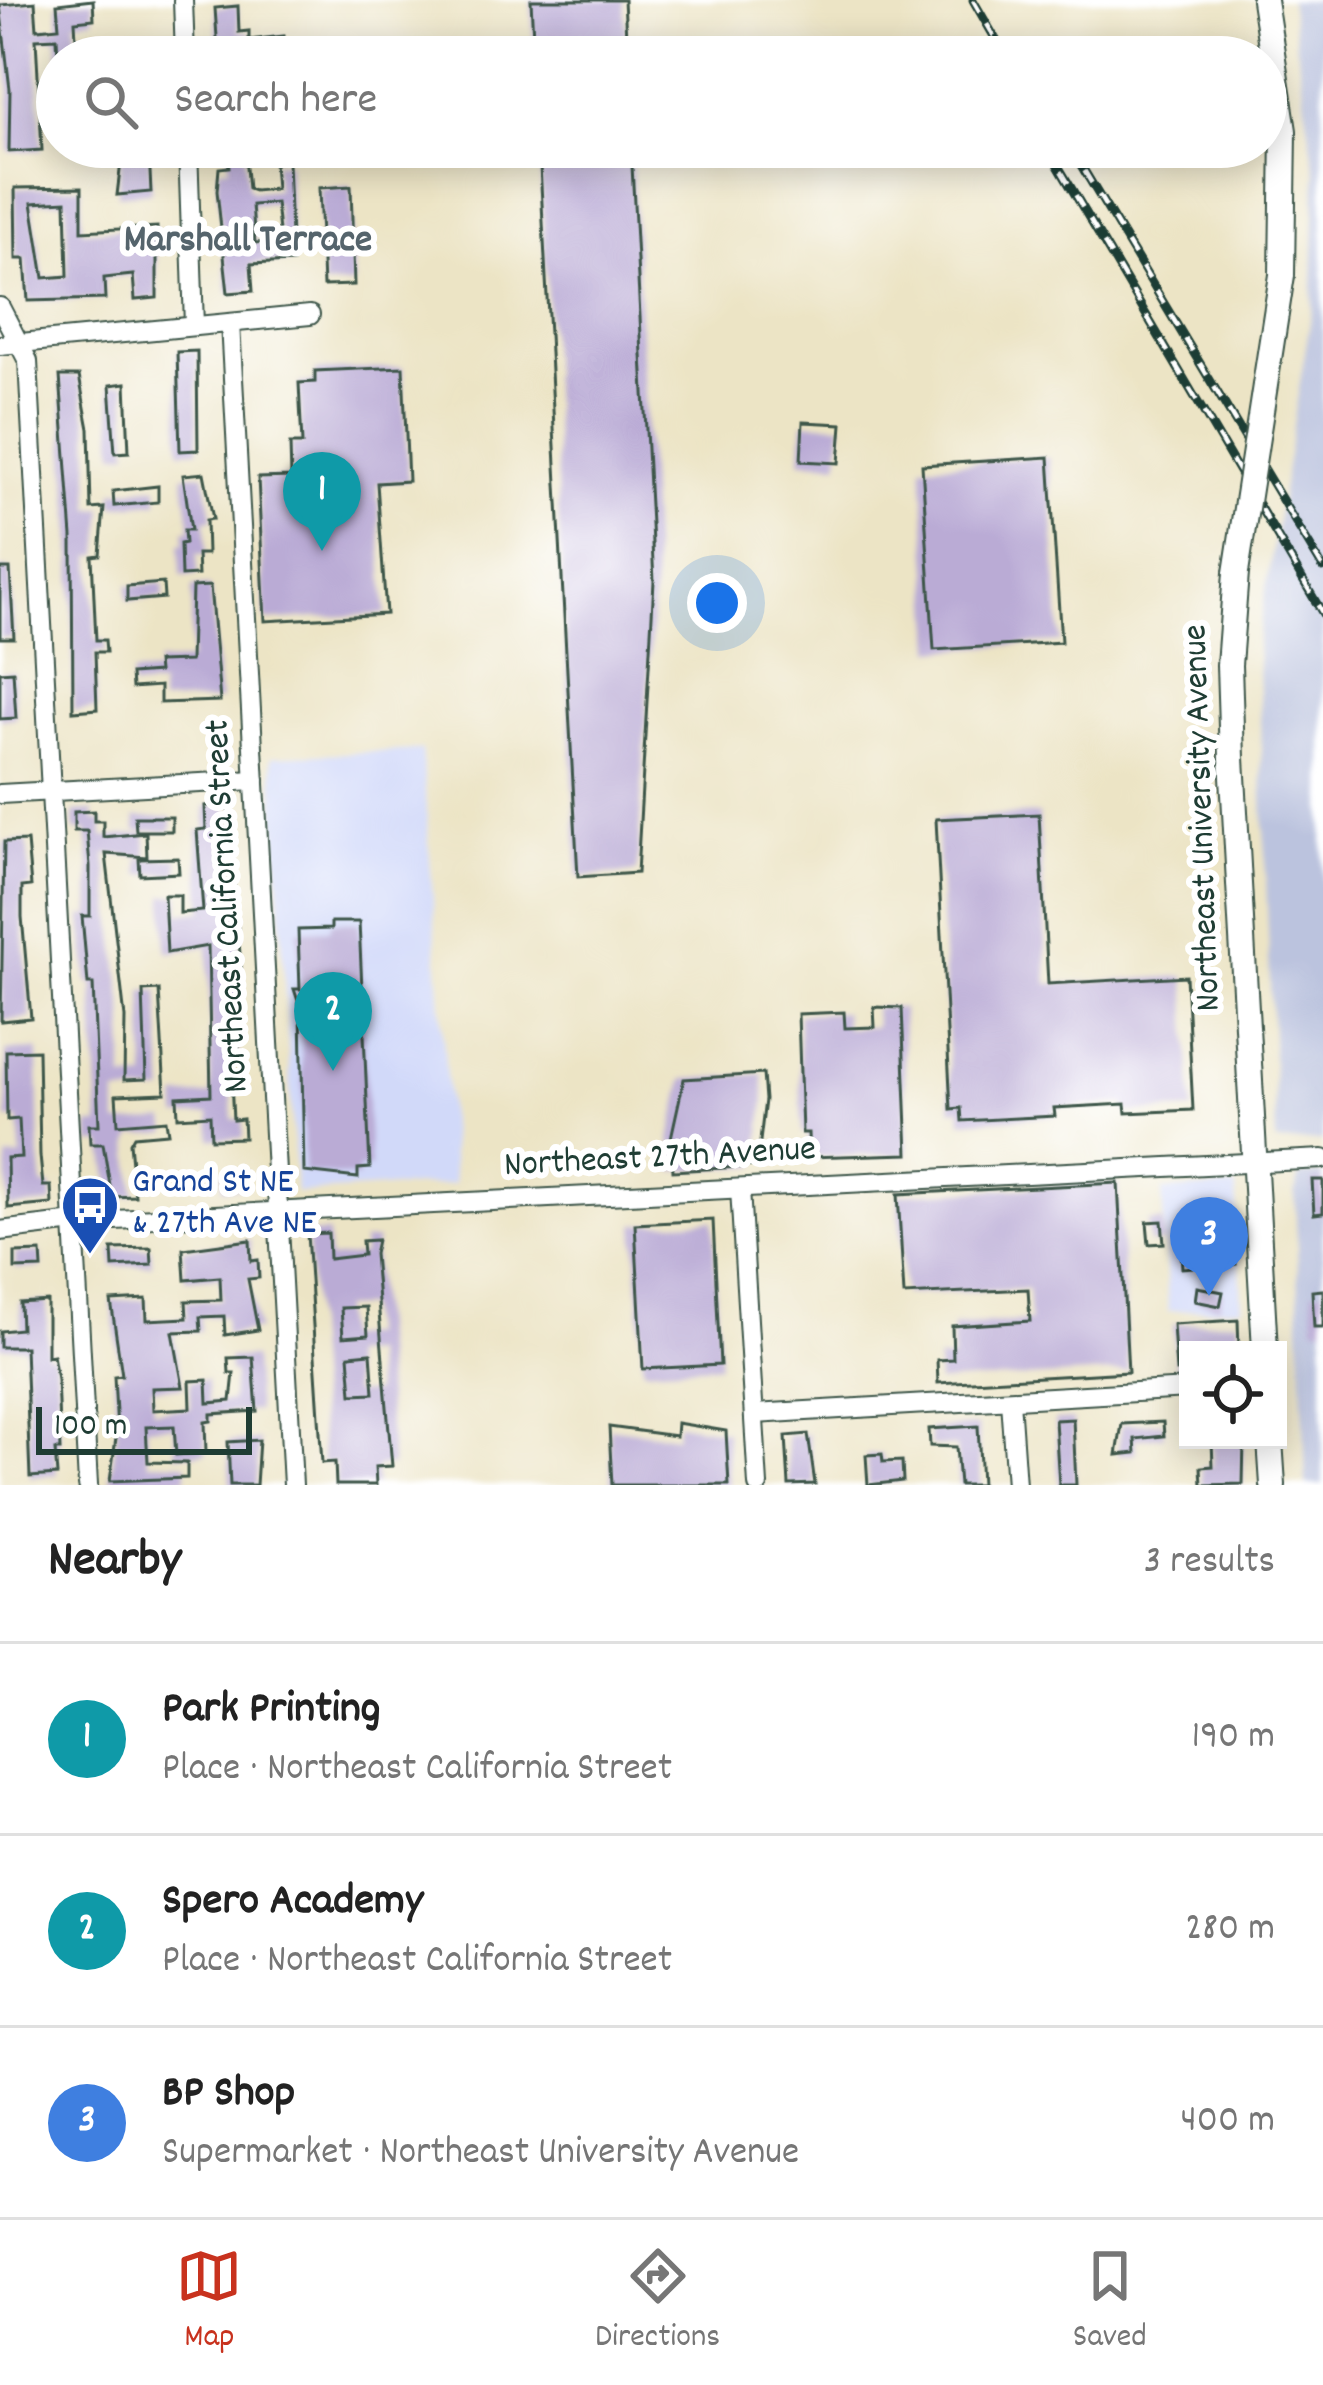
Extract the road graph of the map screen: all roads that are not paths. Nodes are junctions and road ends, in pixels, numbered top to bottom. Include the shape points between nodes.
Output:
1 (184, 0) edge
2 (1264, 0) edge
3 (185, 36) edge
4 (1269, 36) edge
5 (189, 168) edge
6 (1283, 168) edge
7 (0, 308) edge
8 (310, 315) dead end
9 (230, 323) junction
10 (194, 326) junction
11 (10, 344) edge
12 (255, 780) junction
13 (51, 790) junction
14 (0, 794) edge
15 (1323, 1159) edge
16 (1255, 1161) junction
17 (740, 1189) junction
18 (278, 1213) junction
19 (75, 1222) junction
20 (0, 1231) edge
21 (1265, 1341) edge
22 (1179, 1390) edge
23 (1010, 1400) junction
24 (754, 1414) junction
25 (1271, 1449) edge
26 (88, 1485) edge
27 (293, 1485) edge
28 (758, 1485) edge
29 (1016, 1485) edge
30 (1273, 1485) edge

1 - 3 street
2 - 4 main road, Northeast University Avenue, bridge
5 - 10 street
6 - 16 main road, Northeast University Avenue, bridge via 1282,275 1230,646
7 - 11 street
8 - 9 street
9 - 10 street
9 - 12 street, Northeast California Street
10 - 11 street
11 - 13 street via 28,361
12 - 13 street
12 - 18 street, Northeast California Street
13 - 14 street
13 - 19 street
15 - 16 street, Northeast 27th Avenue
16 - 17 street, Northeast 27th Avenue
16 - 21 main road, Northeast University Avenue
17 - 18 street, Northeast 27th Avenue
17 - 24 street
18 - 19 street, Northeast 27th Avenue
18 - 27 street, Northeast California Street
19 - 20 street, Northeast 27th Avenue
19 - 26 street
22 - 23 street
23 - 24 street
23 - 29 street
24 - 28 street
25 - 30 main road

